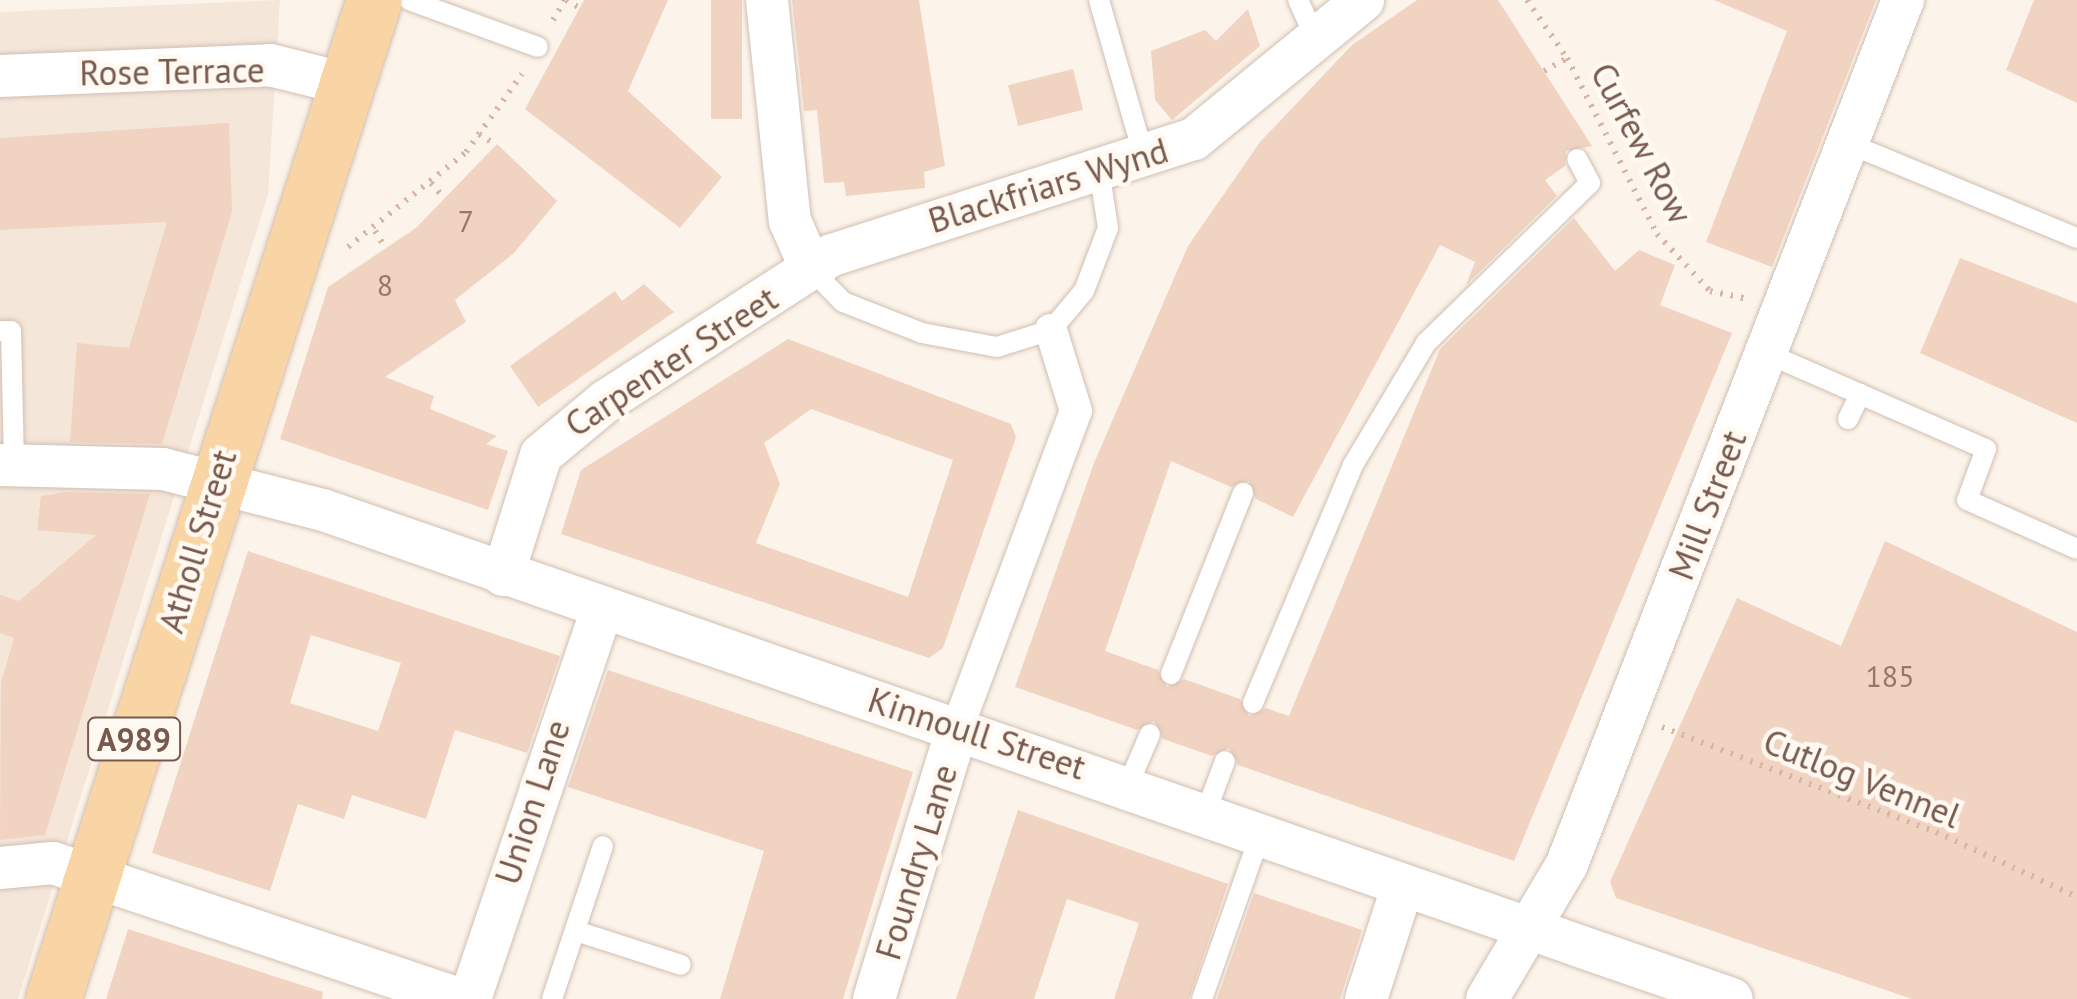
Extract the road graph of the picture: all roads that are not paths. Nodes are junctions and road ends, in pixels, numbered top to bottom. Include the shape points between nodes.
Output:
1 (374, 0) edge
2 (409, 0) edge
3 (767, 0) edge
4 (1099, 0) edge
5 (1298, 0) edge
6 (1363, 0) edge
7 (1903, 0) edge
8 (1316, 39) junction
9 (538, 47) road end
10 (0, 76) edge
11 (343, 83) junction
12 (1845, 142) junction
13 (1144, 157) junction
14 (1577, 159) dead end
15 (1100, 169) junction
16 (2077, 238) edge
17 (811, 269) junction
18 (1051, 330) junction
19 (0, 331) edge
20 (1766, 353) junction
21 (1860, 394) junction
22 (1848, 419) dead end
23 (7, 464) edge
24 (217, 479) junction
25 (1243, 493) dead end
26 (2077, 549) edge
27 (503, 574) junction
28 (602, 609) junction
29 (1171, 674) dead end
30 (1254, 704) dead end
31 (958, 726) junction
32 (1150, 734) dead end
33 (1226, 761) dead end
34 (1129, 783) junction
35 (1206, 812) junction
36 (1262, 832) junction
37 (603, 846) dead end
38 (0, 868) edge
39 (90, 874) junction
40 (1402, 888) junction
41 (1526, 923) junction
42 (576, 931) junction
43 (681, 965) dead end
44 (53, 999) edge
45 (458, 999) edge
46 (470, 999) edge
47 (552, 999) edge
48 (874, 999) edge
49 (1202, 999) edge
50 (1366, 999) edge
51 (1488, 999) edge
52 (1732, 999) edge

1 - 11 main road, A989
2 - 9 lane
3 - 17 street via 790,221
4 - 13 lane
5 - 8 lane
6 - 8 street, Blackfriars Wynd
7 - 12 street, Mill Street
8 - 13 street, Blackfriars Wynd via 1194,139
10 - 11 street, Rose Terrace via 270,66
11 - 24 main road, Atholl Street / A989
12 - 16 lane
12 - 20 street, Mill Street
13 - 15 street, Blackfriars Wynd
14 - 30 lane via 1590,183 1426,343 1353,465
15 - 17 street, Blackfriars Wynd via 899,230
15 - 18 lane via 1108,228 1084,291
17 - 18 lane via 843,302 922,333 997,348
17 - 27 street, Carpenter Street via 550,442
18 - 31 street via 1076,411
19 - 23 lane via 11,330
20 - 21 lane
20 - 41 street, Mill Street via 1567,864
21 - 22 lane
21 - 26 lane via 1986,449 1967,500
23 - 24 street, Kinnoull Street
24 - 27 street, Kinnoull Street
24 - 39 main road, Atholl Street / A989
25 - 29 lane
27 - 28 street, Kinnoull Street
28 - 31 street, Kinnoull Street
28 - 46 street, Union Lane
31 - 34 street, Kinnoull Street
31 - 48 street, Foundry Lane
32 - 34 lane
33 - 35 lane
34 - 35 street, Kinnoull Street
35 - 36 street, Kinnoull Street
36 - 40 street, Kinnoull Street
36 - 49 lane
37 - 42 lane
38 - 39 street via 53,863
39 - 44 main road, Atholl Street / A989
39 - 45 street
40 - 41 street, Kinnoull Street
40 - 50 street
41 - 51 street, Mill Street
41 - 52 street, Kinnoull Street
42 - 43 lane
42 - 47 lane

